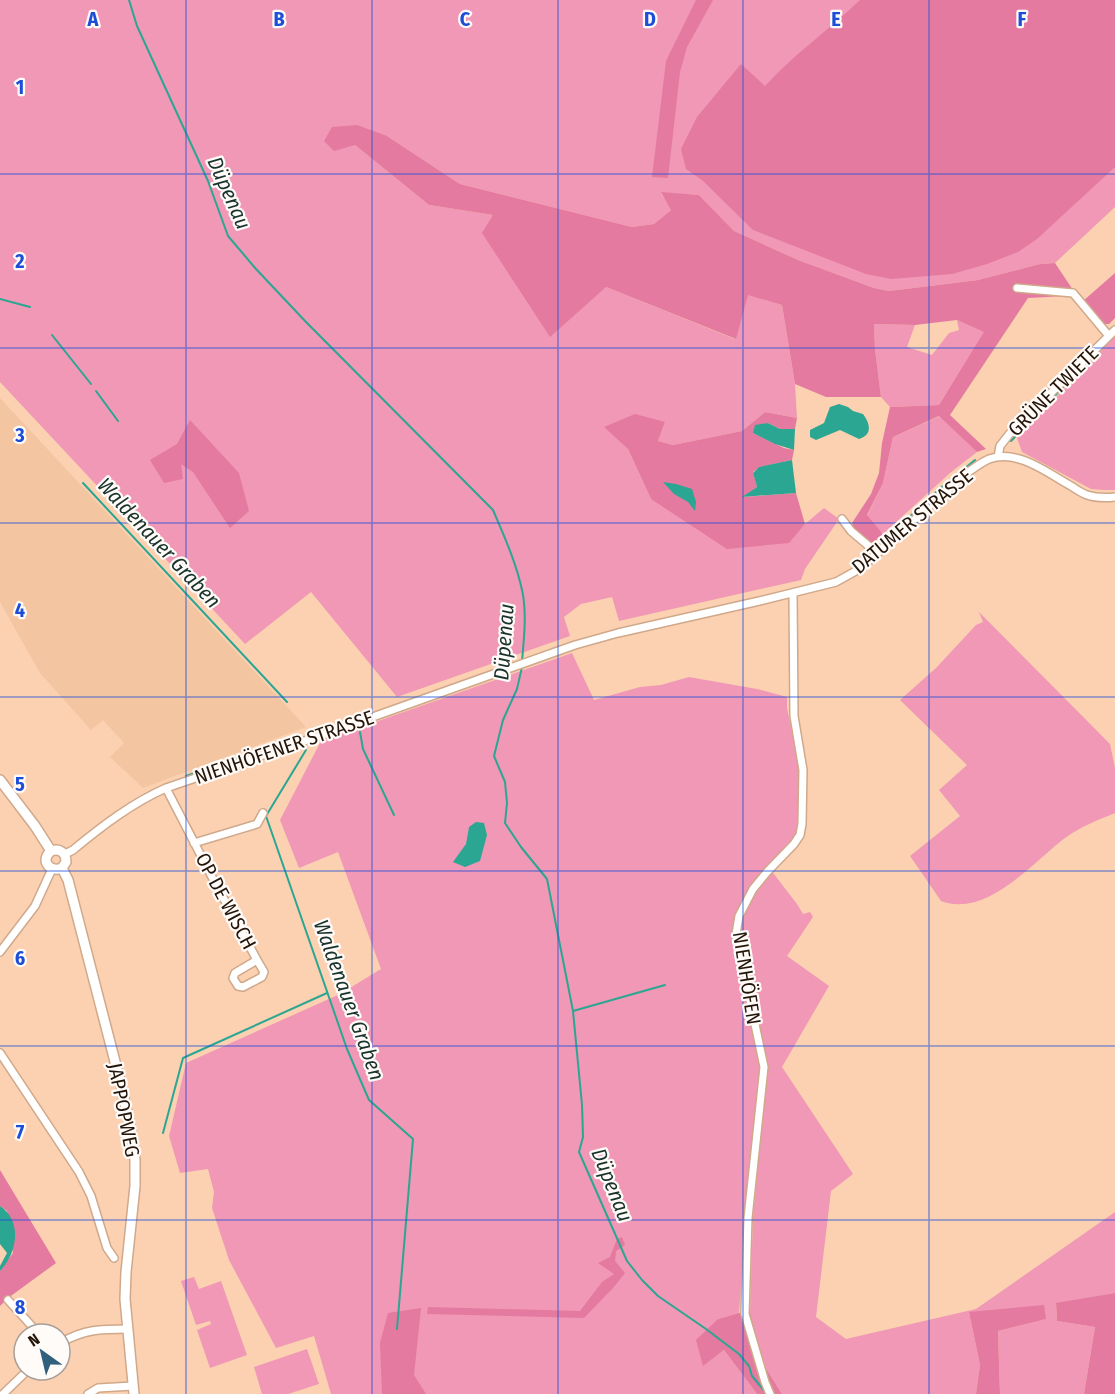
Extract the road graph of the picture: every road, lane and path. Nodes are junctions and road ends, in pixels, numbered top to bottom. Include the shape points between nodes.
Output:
1 (1017, 288) dead end
2 (1115, 330) edge
3 (1109, 336) junction
4 (998, 457) junction
5 (1115, 497) edge
6 (842, 519) dead end
7 (877, 554) junction
8 (793, 593) junction
9 (528, 661) joint
10 (0, 780) edge
11 (166, 788) junction
12 (263, 813) dead end
13 (194, 843) junction
14 (51, 851) junction
15 (65, 854) junction
16 (62, 868) junction
17 (52, 869) junction
18 (0, 952) edge
19 (257, 960) junction
20 (0, 1053) edge
21 (114, 1258) dead end
22 (8, 1300) dead end
23 (28, 1322) edge
24 (128, 1329) junction
25 (72, 1337) edge
26 (16, 1382) edge
27 (134, 1390) edge
28 (3, 1394) edge
29 (88, 1394) edge
30 (770, 1394) edge

1 - 3 street via 1073,293
2 - 3 street, GRÜNE TWIETE
3 - 4 street, GRÜNE TWIETE via 1011,432 1000,446
4 - 5 street via 1030,463 1088,495
4 - 7 street, DATUMER STRASSE via 965,474
6 - 7 street
7 - 8 street, DATUMER STRASSE via 836,582
8 - 9 street, DATUMER STRASSE via 618,633
8 - 30 street, NIENHÖFEN via 794,716 803,770 802,824 794,844 753,889 739,916 736,934 764,1066 748,1218 745,1314
9 - 11 street, NIENHÖFENER STRASSE
10 - 14 street
11 - 13 street, OP DE WISCH
11 - 15 street, NIENHÖFENER STRASSE via 130,807
12 - 13 street, OP DE WISCH via 257,824
13 - 19 street, OP DE WISCH
14 - 15 street via 56,849
14 - 17 street via 45,860
15 - 16 street
16 - 17 street
16 - 24 street, JAPPOPWEG via 96,984 133,1143 135,1186 125,1285
17 - 18 street via 35,906
19 - 19 street, OP DE WISCH via 235,973 237,986 262,977 264,972
20 - 21 street via 79,1172
22 - 23 street
24 - 25 street via 100,1329
24 - 27 street, JAPPOPWEG
26 - 28 street
27 - 29 street via 98,1388

